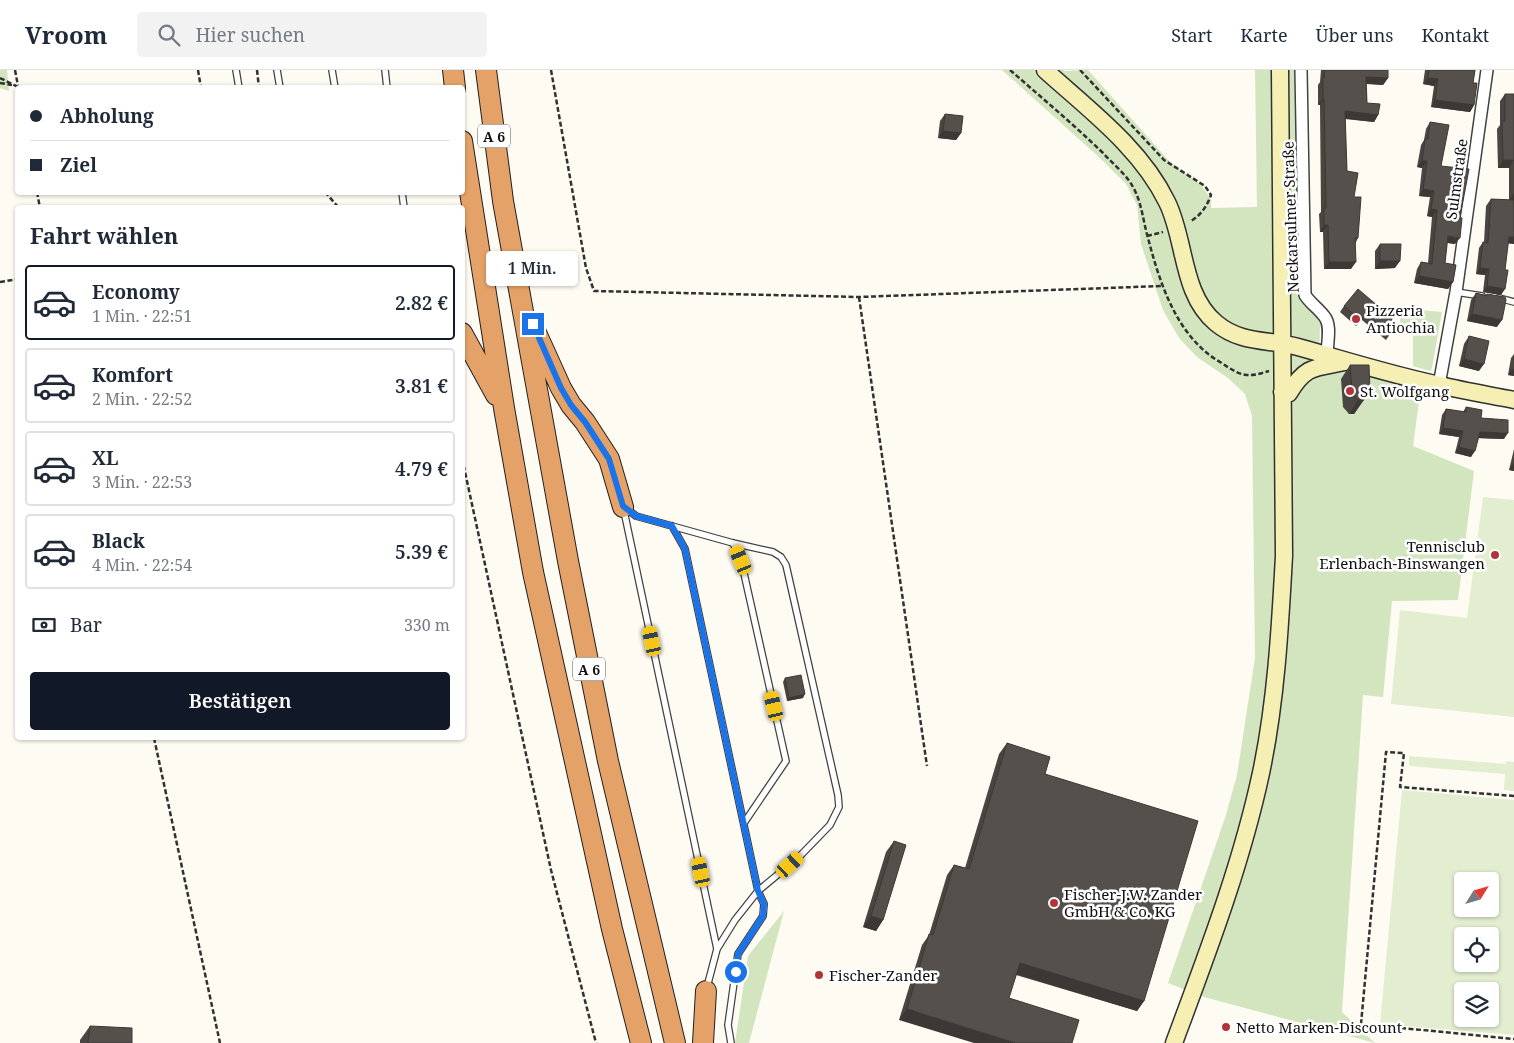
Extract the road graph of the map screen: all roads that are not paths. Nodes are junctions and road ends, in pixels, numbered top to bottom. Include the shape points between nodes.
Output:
1 (236, 70) edge
2 (277, 70) edge
3 (332, 70) edge
4 (385, 70) edge
5 (453, 70) edge
6 (486, 70) edge
7 (1045, 70) edge
8 (1280, 70) edge
9 (1301, 70) edge
10 (1487, 70) edge
11 (238, 85) edge
12 (280, 85) edge
13 (334, 85) edge
14 (387, 85) edge
15 (455, 85) edge
16 (465, 161) edge
17 (518, 292) junction
18 (1456, 292) junction
19 (1514, 302) edge
20 (465, 338) edge
21 (1281, 343) junction
22 (1327, 355) junction
23 (1350, 361) junction
24 (1439, 385) junction
25 (1282, 392) junction
26 (1514, 400) edge
27 (504, 408) junction
28 (623, 506) junction
29 (672, 526) junction
30 (733, 543) junction
31 (744, 823) junction
32 (758, 891) junction
33 (717, 949) junction
34 (706, 991) joint
35 (641, 1043) edge
36 (675, 1043) edge
37 (703, 1043) edge
38 (732, 1043) edge
39 (1174, 1043) edge

1 - 11 lane
2 - 12 lane
3 - 13 lane
4 - 14 lane
5 - 15 highway
6 - 17 highway, A 6 via 502,201
7 - 21 main road via 1110,129 1152,176 1168,203 1190,283 1202,308 1231,333 1247,339
8 - 21 main road
9 - 22 street, Neckarsulmer Straße via 1305,295 1325,316 1328,324
10 - 18 street, Sulmstraße
16 - 27 highway, A 6
17 - 28 highway via 561,388 609,459
17 - 36 highway, A 6 via 608,761
18 - 19 lane
18 - 24 street, Sulmstraße
20 - 27 highway
21 - 22 main road
21 - 25 main road
22 - 23 main road
23 - 24 main road
23 - 25 main road via 1310,369 1289,393
24 - 26 main road
25 - 39 main road via 1284,556 1272,709 1241,851 1213,939
27 - 35 highway, A 6 via 533,572
28 - 29 lane via 636,516
28 - 33 lane
29 - 30 lane
29 - 31 lane via 685,549
30 - 31 lane via 741,560 786,761
30 - 32 lane via 773,552 786,565 839,807 830,825 799,857
31 - 32 lane
32 - 33 lane
32 - 38 lane via 764,904 763,916 738,954 728,1025
33 - 34 lane
34 - 37 highway

